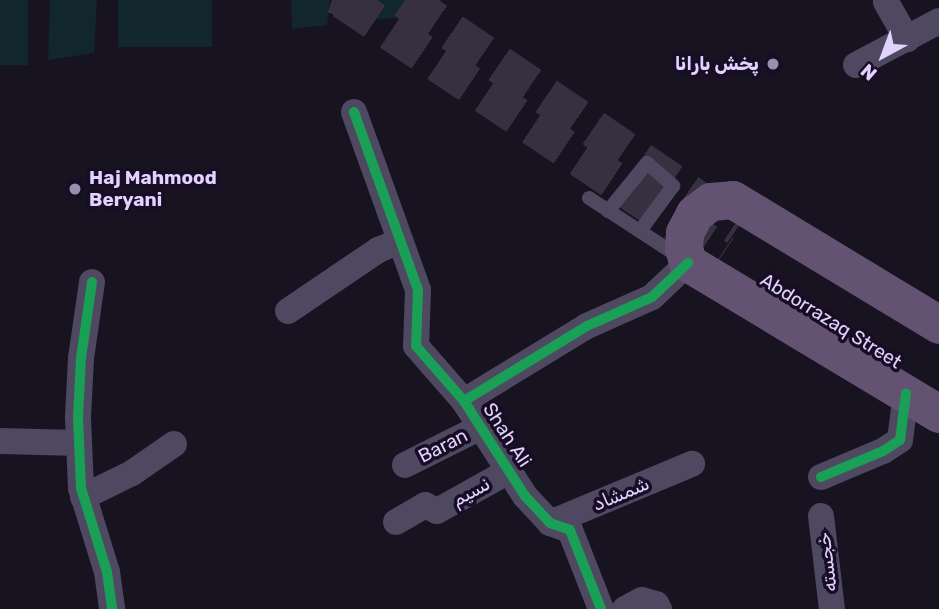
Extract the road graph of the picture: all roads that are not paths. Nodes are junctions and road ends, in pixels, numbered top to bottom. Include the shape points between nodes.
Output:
1 (886, 2) dead end
2 (939, 21) edge
3 (907, 39) junction
4 (856, 65) dead end
5 (354, 112) dead end
6 (589, 198) dead end
7 (608, 211) junction
8 (639, 231) junction
9 (720, 236) junction
10 (400, 241) junction
11 (92, 282) dead end
12 (288, 311) dead end
13 (939, 326) edge
14 (939, 352) edge
15 (922, 391) edge
16 (464, 401) junction
17 (939, 414) edge
18 (481, 427) junction
19 (0, 441) edge
20 (79, 443) junction
21 (174, 444) dead end
22 (692, 464) dead end
23 (405, 465) dead end
24 (509, 471) junction
25 (832, 472) dead end
26 (83, 497) junction
27 (821, 516) dead end
28 (396, 522) dead end
29 (551, 523) junction
30 (112, 609) edge
31 (601, 609) edge
32 (625, 609) edge
33 (659, 609) edge
34 (832, 609) edge

1 - 3 street
2 - 3 street
3 - 4 street
5 - 10 street, Shah Ali
6 - 7 lane
7 - 8 lane
7 - 8 lane via 647,163 673,186
8 - 9 lane
9 - 13 main road
9 - 14 main road, Abdorrazaq Street
9 - 15 main road
9 - 16 street via 652,297 587,326
10 - 12 street via 378,250
10 - 16 street, Shah Ali via 418,290 416,346
11 - 20 street via 81,358
15 - 17 main road
15 - 25 street via 900,440
16 - 18 street, Shah Ali
18 - 23 street, Baran
18 - 24 street, Shah Ali
19 - 20 street
20 - 26 street
21 - 26 street via 132,473
22 - 29 street, شمشاد
24 - 28 street, نسیم via 437,511 425,505
24 - 29 street, Shah Ali
26 - 30 street via 107,572
27 - 34 street, خجسته
29 - 31 street, Shah Ali via 570,530
32 - 33 street via 642,600

